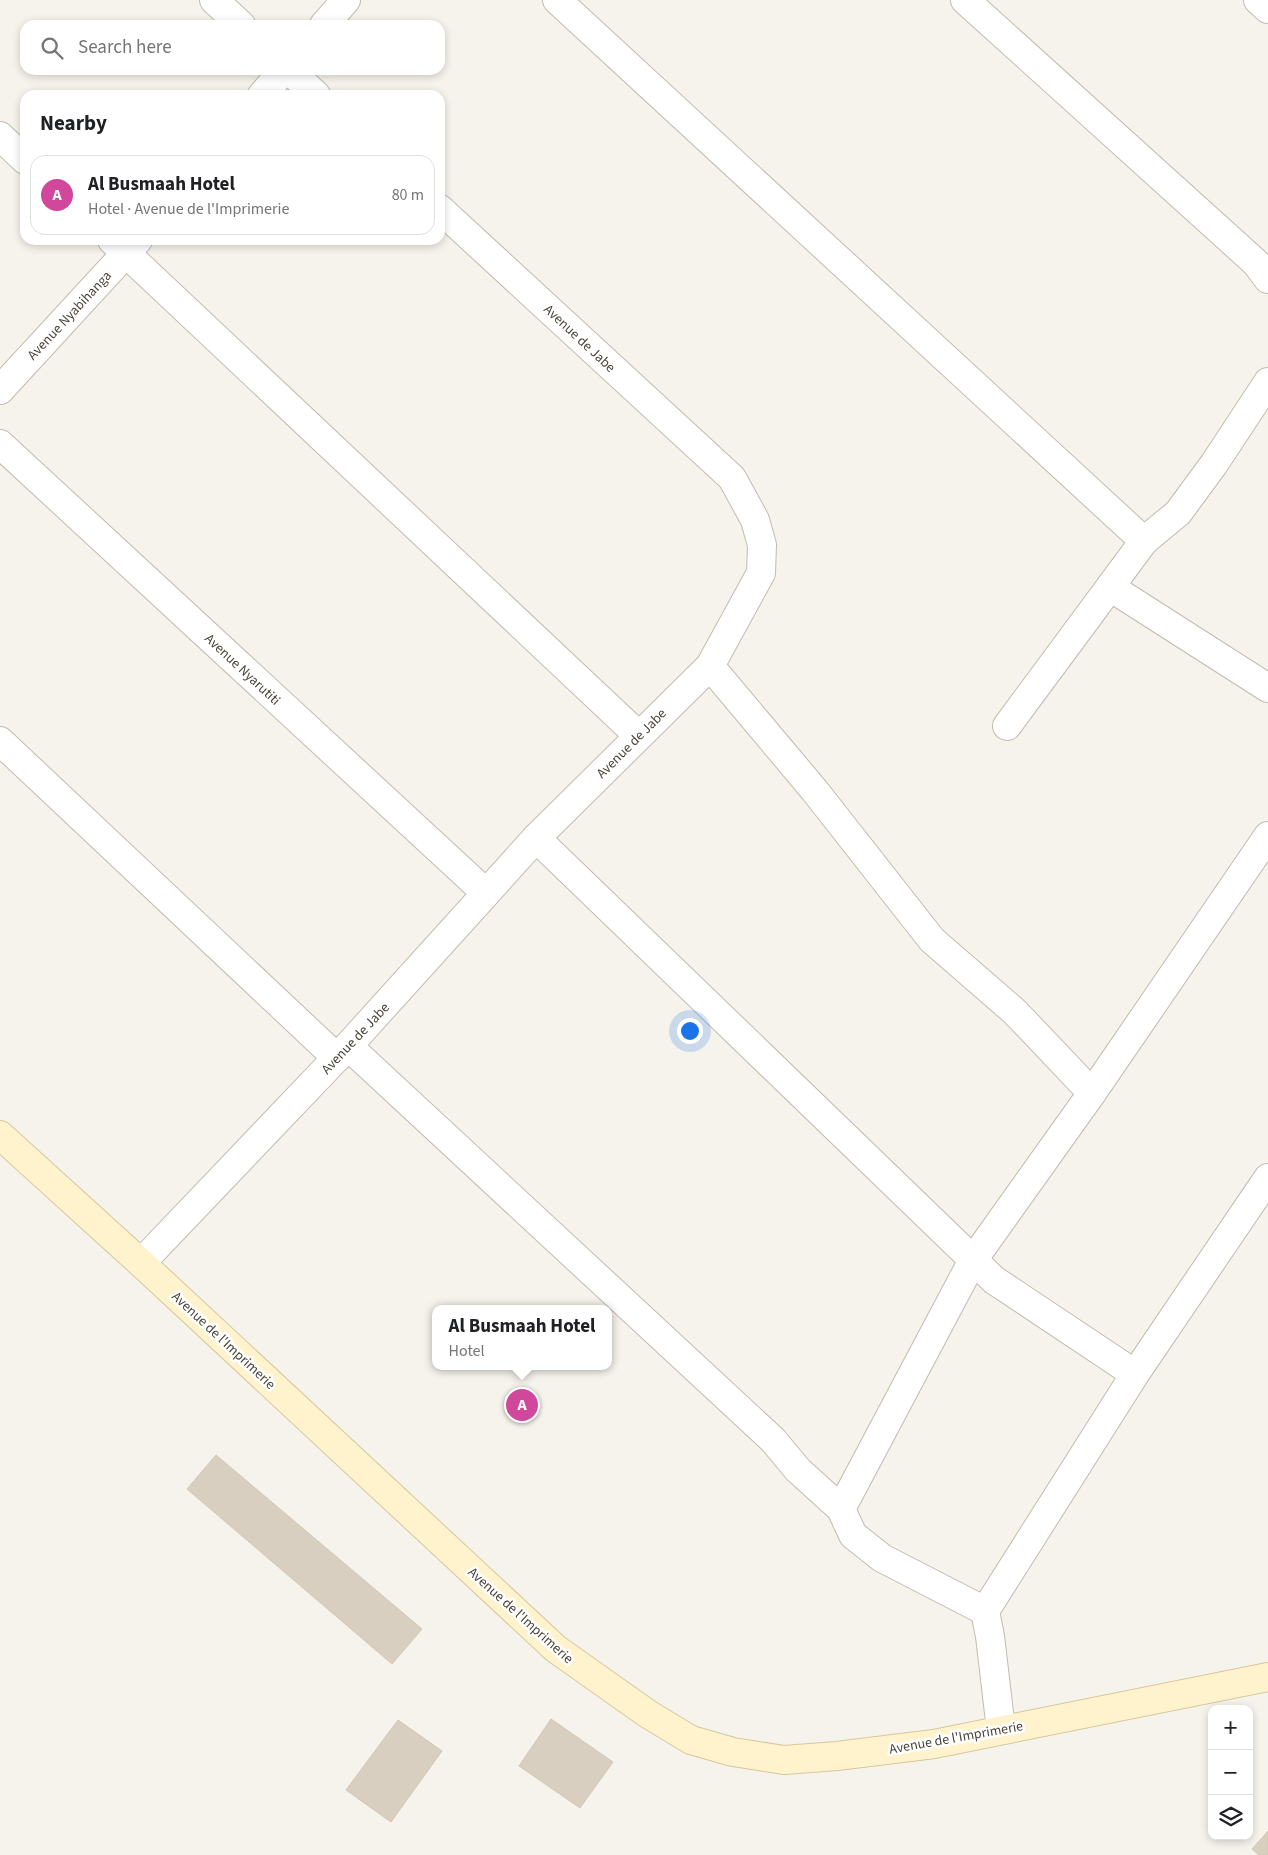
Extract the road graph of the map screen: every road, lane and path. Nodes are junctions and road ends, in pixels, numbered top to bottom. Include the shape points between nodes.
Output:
1 (214, 0) edge
2 (346, 0) edge
3 (557, 0) edge
4 (965, 0) edge
5 (1258, 0) edge
6 (1268, 10) edge
7 (236, 20) edge
8 (328, 20) edge
9 (280, 75) edge
10 (294, 75) edge
11 (266, 90) edge
12 (311, 90) edge
13 (0, 136) edge
14 (20, 155) edge
15 (445, 214) edge
16 (124, 245) edge
17 (126, 245) edge
18 (1264, 263) edge
19 (1268, 382) edge
20 (0, 390) edge
21 (0, 444) edge
22 (1144, 541) junction
23 (1110, 587) junction
24 (710, 666) junction
25 (1268, 688) edge
26 (1007, 726) dead end
27 (638, 736) junction
28 (0, 741) edge
29 (1268, 836) edge
30 (536, 838) junction
31 (486, 893) junction
32 (342, 1052) junction
33 (1092, 1093) junction
34 (0, 1135) edge
35 (1268, 1178) edge
36 (973, 1260) junction
37 (141, 1263) junction
38 (1135, 1374) junction
39 (841, 1509) junction
40 (985, 1611) junction
41 (1268, 1677) edge
42 (1001, 1730) junction

1 - 7 street
2 - 8 street
3 - 22 street
4 - 18 street
5 - 6 street
9 - 11 street
10 - 12 street
13 - 14 street
15 - 24 street, Avenue de Jabe via 732,478 756,520 762,545 761,573
16 - 20 street, Avenue Nyabihanga
17 - 27 street
19 - 22 street via 1178,513
21 - 31 street, Avenue Nyarutiti
22 - 23 street
23 - 25 street
23 - 26 street
24 - 27 street, Avenue de Jabe
24 - 33 street via 815,791 932,940 1015,1012
27 - 30 street, Avenue de Jabe
28 - 32 street
29 - 33 street
30 - 31 street, Avenue de Jabe
30 - 36 street
31 - 32 street, Avenue de Jabe
32 - 37 street, Avenue de Jabe
32 - 39 street via 765,1434
33 - 36 street
34 - 37 street, Avenue de l'Imprimerie
35 - 38 street
36 - 38 street via 994,1280
36 - 39 street
37 - 42 street, Avenue de l'Imprimerie via 556,1649 691,1740 733,1752 784,1760 934,1744
38 - 40 street
39 - 40 street via 853,1535 882,1558
40 - 42 street
41 - 42 street, Avenue de l'Imprimerie

